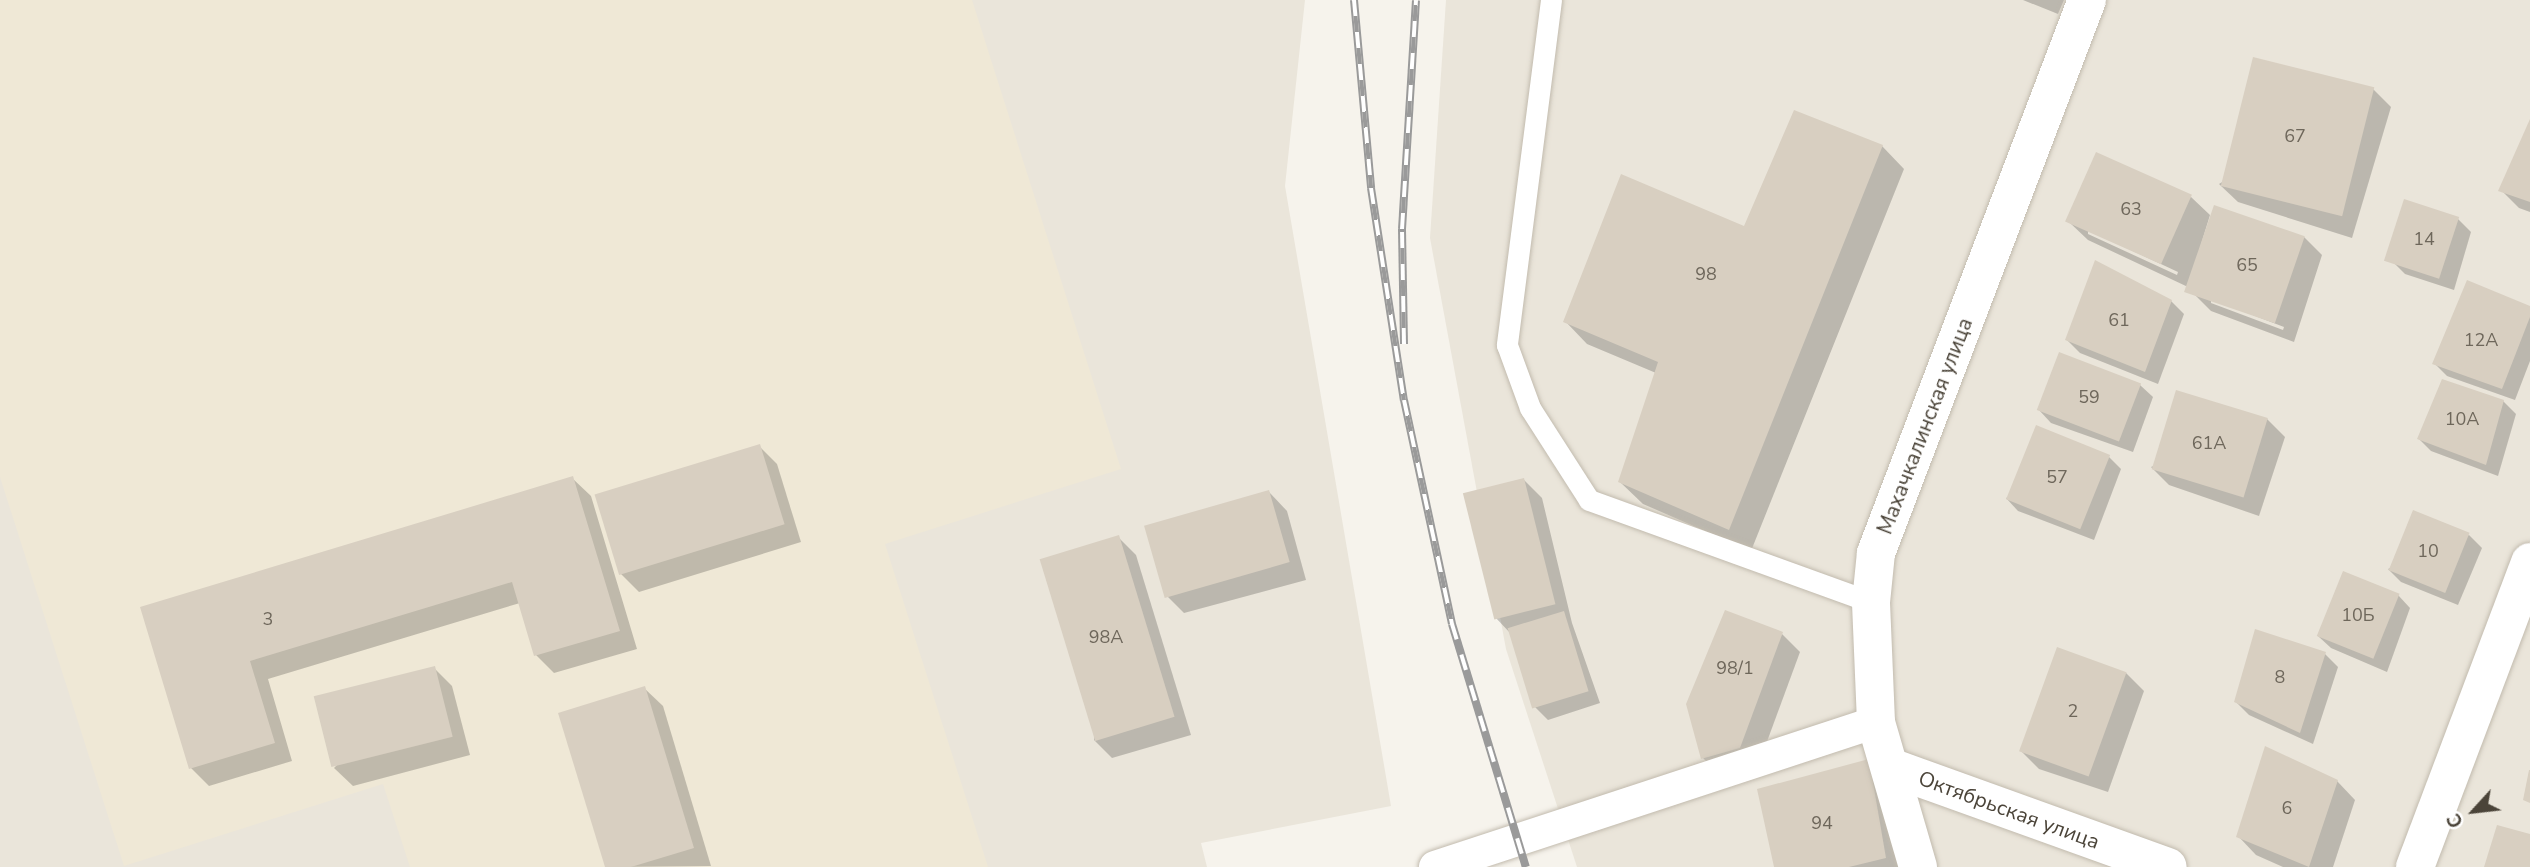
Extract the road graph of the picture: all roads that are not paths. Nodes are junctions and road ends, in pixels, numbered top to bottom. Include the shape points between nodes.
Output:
1 (1551, 0) edge
2 (2087, 0) edge
3 (2530, 562) edge
4 (1871, 602) junction
5 (1876, 722) junction
6 (1890, 767) junction
7 (1435, 867) edge
8 (1918, 867) edge
9 (2168, 867) edge
10 (2415, 867) edge

1 - 4 lane via 1507,345 1530,408 1589,500
2 - 4 street, Махачкалинская улица via 1877,553
3 - 10 street
4 - 5 street, Махачкалинская улица
5 - 6 street, Махачкалинская улица
5 - 7 street
6 - 8 street, Махачкалинская улица
6 - 9 street, Октябрьская улица

